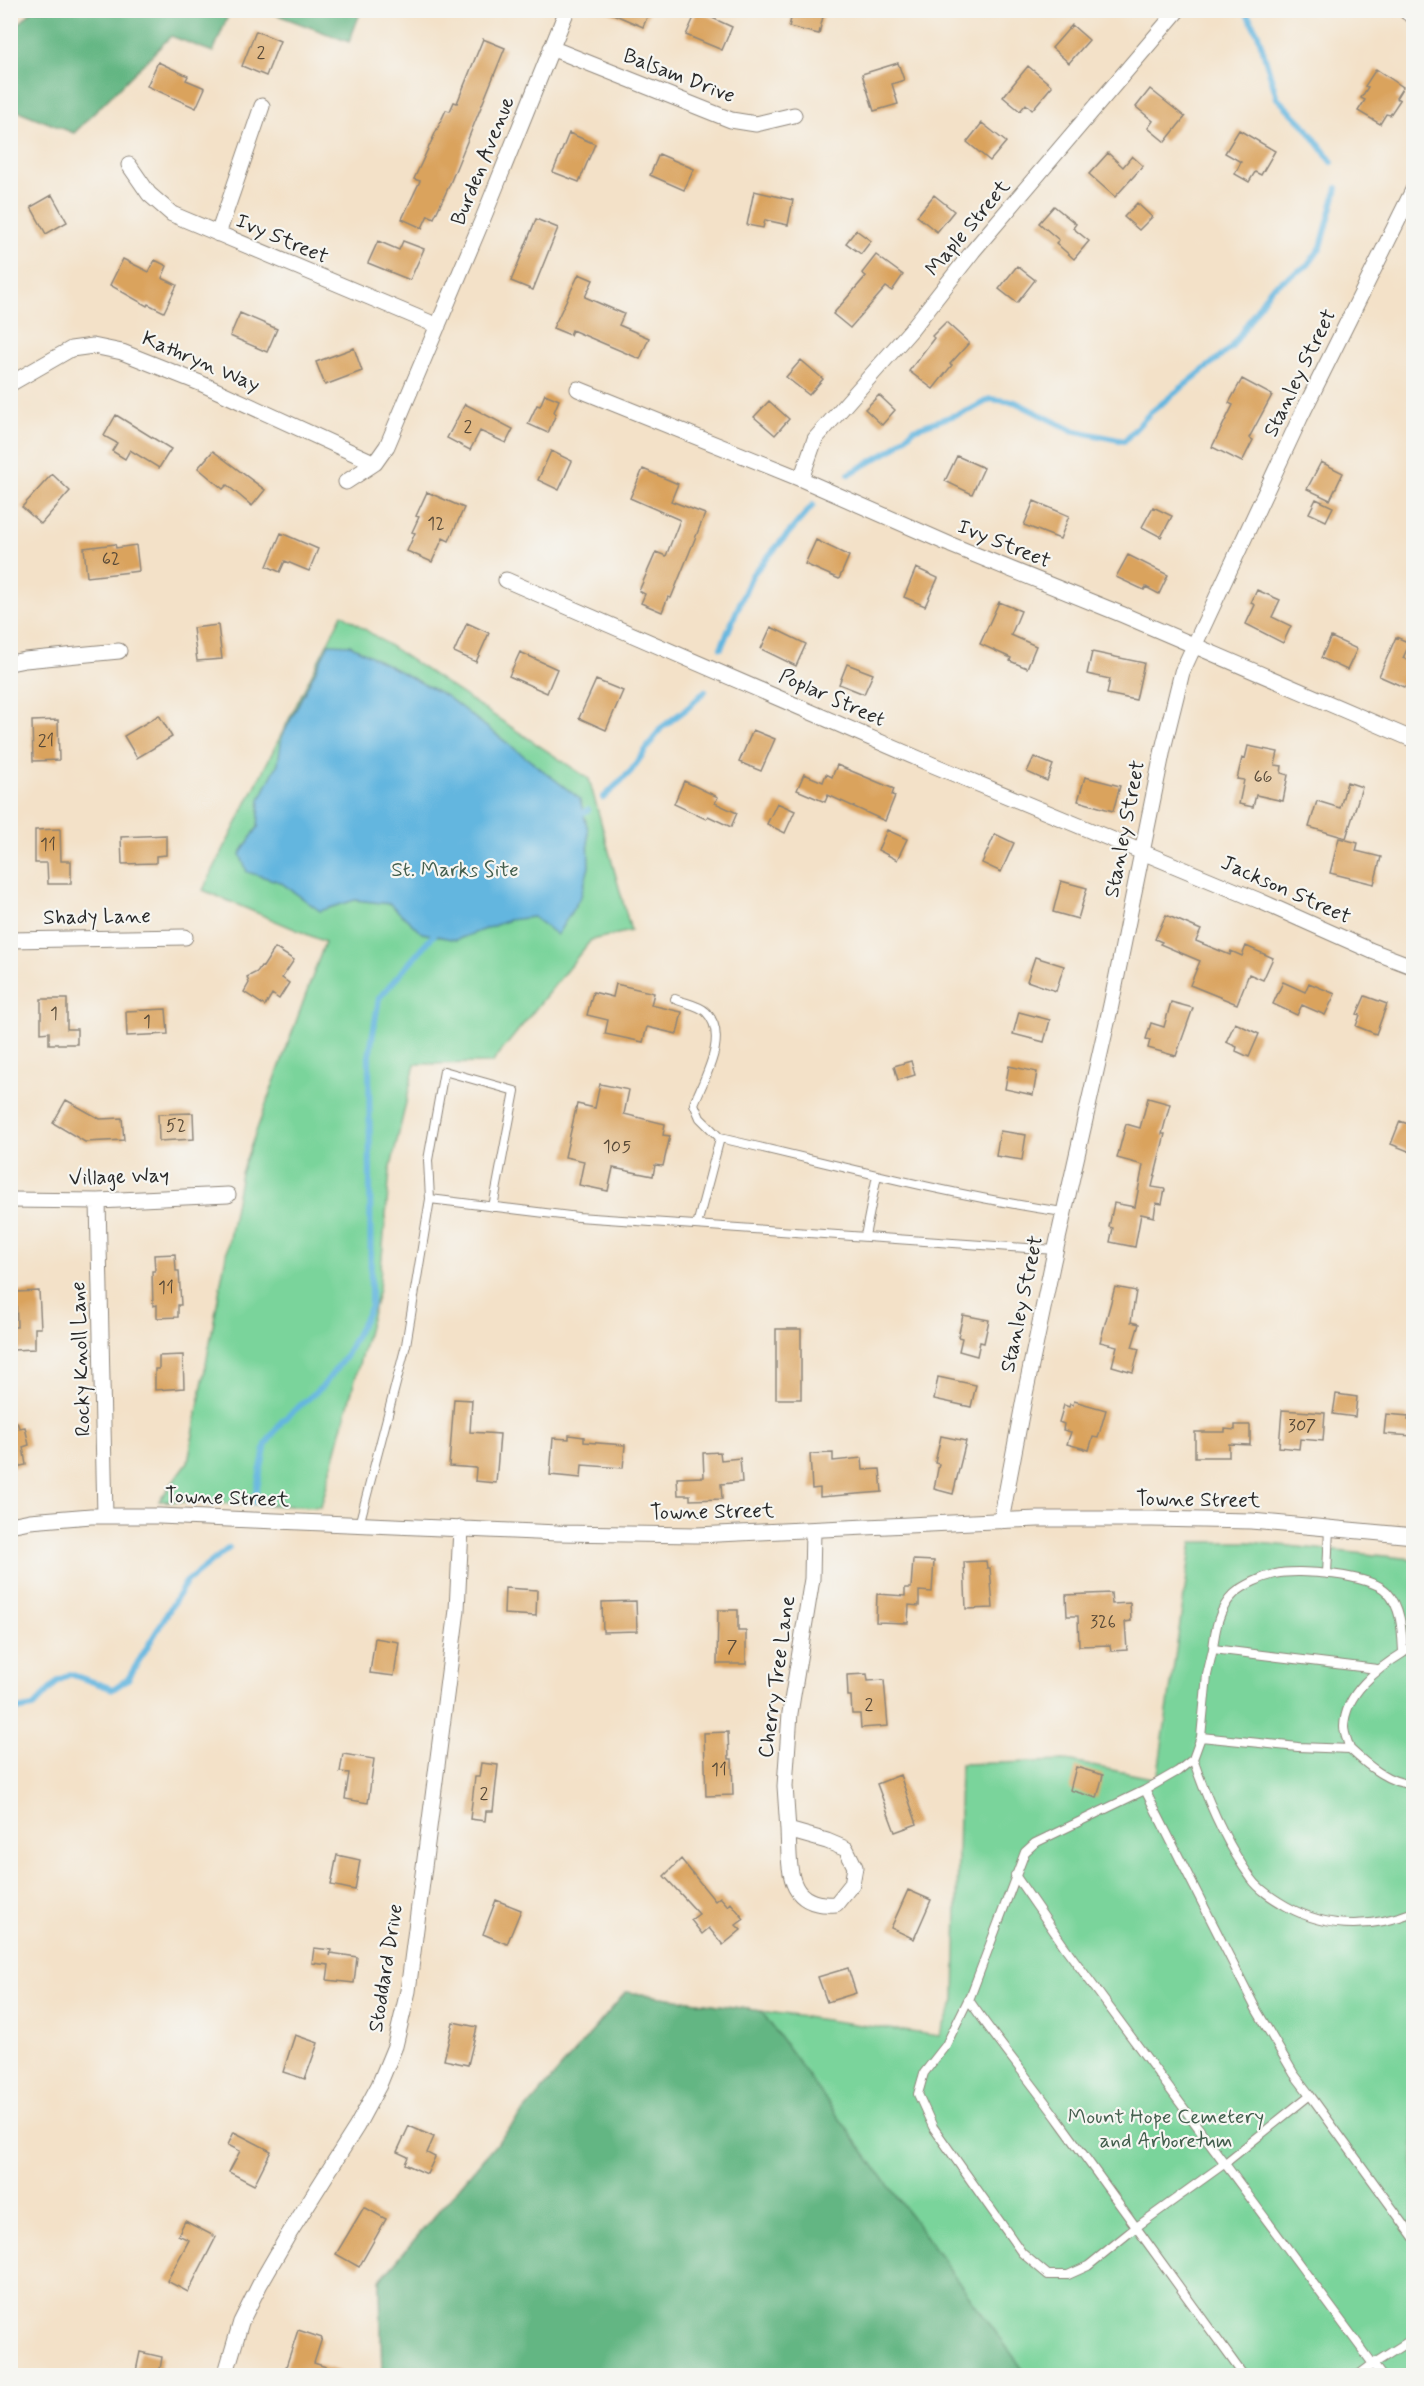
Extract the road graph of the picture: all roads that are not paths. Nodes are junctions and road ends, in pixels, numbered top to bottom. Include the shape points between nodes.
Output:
1 (567, 10) edge
2 (1178, 10) edge
3 (1409, 10) edge
4 (1413, 13) edge
5 (551, 48) junction
6 (262, 106) dead end
7 (794, 115) dead end
8 (129, 165) dead end
9 (1413, 188) edge
10 (218, 234) junction
11 (438, 326) junction
12 (10, 384) edge
13 (578, 389) dead end
14 (375, 463) junction
15 (801, 479) junction
16 (346, 482) dead end
17 (506, 580) dead end
18 (1193, 645) junction
19 (119, 651) dead end
20 (10, 663) edge
21 (1413, 740) edge
22 (1143, 852) junction
23 (185, 937) dead end
24 (10, 940) edge
25 (1413, 967) edge
26 (675, 999) dead end
27 (720, 1138) junction
28 (877, 1175) junction
29 (228, 1196) dead end
30 (10, 1200) edge
31 (429, 1200) junction
32 (98, 1202) junction
33 (493, 1207) junction
34 (1063, 1212) junction
35 (697, 1225) junction
36 (865, 1236) junction
37 (1055, 1250) junction
38 (105, 1516) junction
39 (1001, 1521) junction
40 (10, 1525) edge
41 (359, 1525) junction
42 (461, 1528) junction
43 (1329, 1528) junction
44 (813, 1530) junction
45 (1413, 1536) edge
46 (1327, 1574) junction
47 (1413, 1646) edge
48 (1213, 1649) junction
49 (1403, 1653) junction
50 (1377, 1669) junction
51 (1201, 1737) junction
52 (1350, 1749) junction
53 (1193, 1759) junction
54 (1413, 1784) edge
55 (1145, 1790) junction
56 (788, 1830) junction
57 (1016, 1875) junction
58 (1413, 1912) edge
59 (971, 1994) junction
60 (1310, 2094) junction
61 (1224, 2164) junction
62 (1135, 2228) junction
63 (1413, 2238) edge
64 (1413, 2338) edge
65 (1373, 2364) junction
66 (225, 2376) edge
67 (1245, 2376) edge
68 (1357, 2376) edge
69 (1382, 2376) edge

1 - 5 street, Burden Avenue
2 - 15 street, Maple Street via 815,439
3 - 4 main road
5 - 7 street, Balsam Drive via 731,120 756,124
5 - 11 street, Burden Avenue
6 - 10 street
8 - 10 street, Ivy Street via 149,194 172,214
9 - 18 street, Stanley Street
10 - 11 street, Ivy Street
11 - 14 street, Burden Avenue via 387,446
12 - 14 street, Kathryn Way via 72,349 93,346 122,351
13 - 15 street, Ivy Street
14 - 16 street
15 - 18 street, Ivy Street
17 - 22 street, Poplar Street
18 - 21 street, Ivy Street
18 - 22 street, Stanley Street via 1182,672 1163,749
19 - 20 street
22 - 25 street, Jackson Street
22 - 34 street, Stanley Street
23 - 24 street, Shady Lane
26 - 27 lane via 705,1011 716,1028 716,1046 694,1104 700,1118
27 - 28 lane
27 - 35 lane
28 - 34 lane
28 - 36 lane
29 - 32 street, Village Way
30 - 32 street, Village Way
31 - 33 lane
31 - 33 lane via 428,1160 444,1071 515,1091
31 - 41 lane via 406,1345
32 - 38 street, Rocky Knoll Lane
33 - 35 lane
34 - 37 street, Stanley Street
35 - 36 lane
36 - 37 lane
37 - 39 street, Stanley Street
38 - 40 street, Towne Street
38 - 41 street, Towne Street
39 - 43 street, Towne Street via 1240,1520
39 - 44 street, Towne Street
41 - 42 street, Towne Street
42 - 44 street, Towne Street via 697,1535
42 - 66 street, Stoddard Drive via 457,1610 408,1991 395,2046 357,2126 287,2237 241,2322
43 - 45 street, Towne Street
43 - 46 lane
44 - 56 street, Cherry Tree Lane via 812,1579 790,1713 785,1786
46 - 48 lane via 1277,1573 1234,1594 1216,1628
46 - 49 lane via 1376,1583 1386,1591 1395,1604 1402,1629
47 - 49 lane
48 - 50 lane
48 - 51 lane
49 - 50 lane
50 - 52 lane via 1355,1695 1346,1713 1344,1729
51 - 52 lane
51 - 53 lane
52 - 54 lane via 1390,1778
53 - 55 lane
53 - 58 lane via 1208,1801 1232,1846 1252,1879 1273,1899 1309,1918 1346,1925 1396,1919
55 - 57 lane via 1035,1843 1025,1852
55 - 60 lane via 1256,2009
56 - 56 street, Cherry Tree Lane via 846,1849 855,1867 852,1884 836,1904 822,1905 805,1899 791,1880
57 - 59 lane
57 - 61 lane
59 - 62 lane via 969,2000 981,2018
59 - 62 lane via 946,2045 924,2073 918,2094 933,2127 1022,2253 1048,2275 1068,2275 1088,2266
60 - 61 lane
60 - 63 lane
61 - 62 lane
61 - 65 lane
62 - 67 lane
64 - 65 lane
65 - 68 lane
65 - 69 lane

